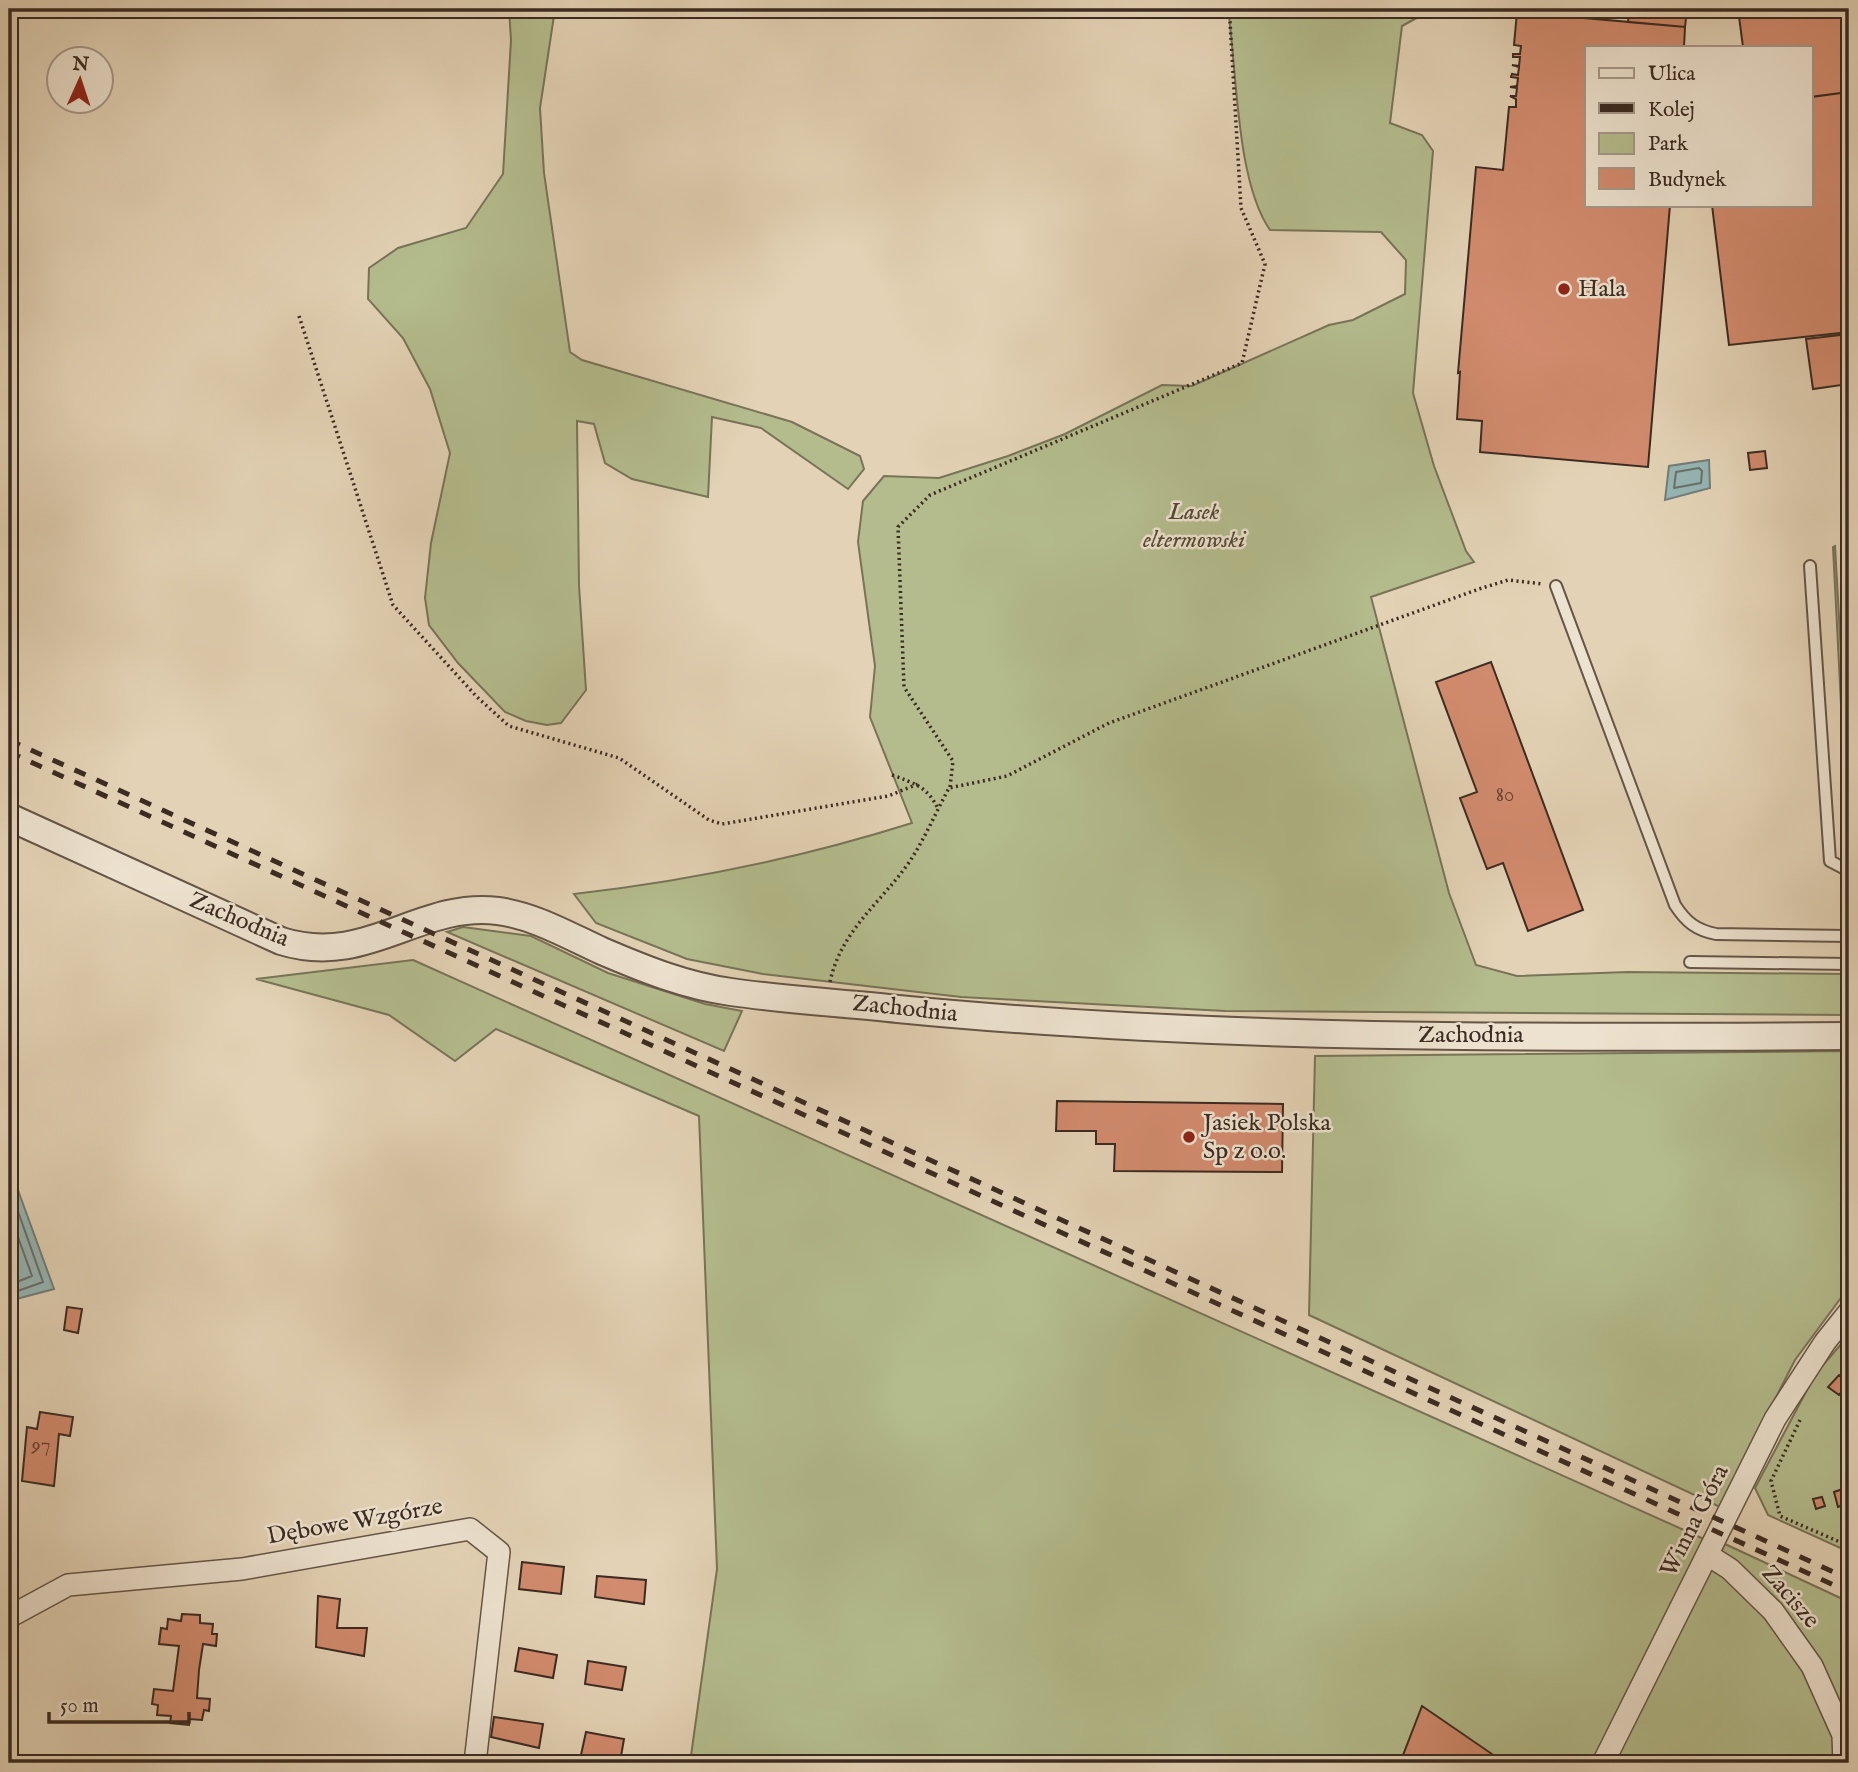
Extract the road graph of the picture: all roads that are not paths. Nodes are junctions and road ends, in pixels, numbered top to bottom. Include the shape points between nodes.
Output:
1 (1810, 565) dead end
2 (1556, 586) road end
3 (9, 817) edge
4 (1849, 871) edge
5 (1849, 936) edge
6 (1689, 962) dead end
7 (1849, 964) edge
8 (1849, 1036) edge
9 (1849, 1312) edge
10 (1708, 1555) junction
11 (9, 1617) edge
12 (475, 1763) edge
13 (1603, 1763) edge
14 (1844, 1763) edge

1 - 4 lane via 1830,861
2 - 5 lane via 1675,905 1685,920 1716,934
3 - 8 street, Zachodnia via 303,947 357,946 456,912 502,912 701,987 828,1002 1211,1032
6 - 7 lane
9 - 10 street, Winna Góra via 1775,1419
10 - 13 street, Winna Góra
10 - 14 street, Zacisze via 1730,1569 1773,1611 1812,1666 1843,1735
11 - 12 street, Dębowe Wzgórze via 68,1586 242,1569 470,1529 499,1552

